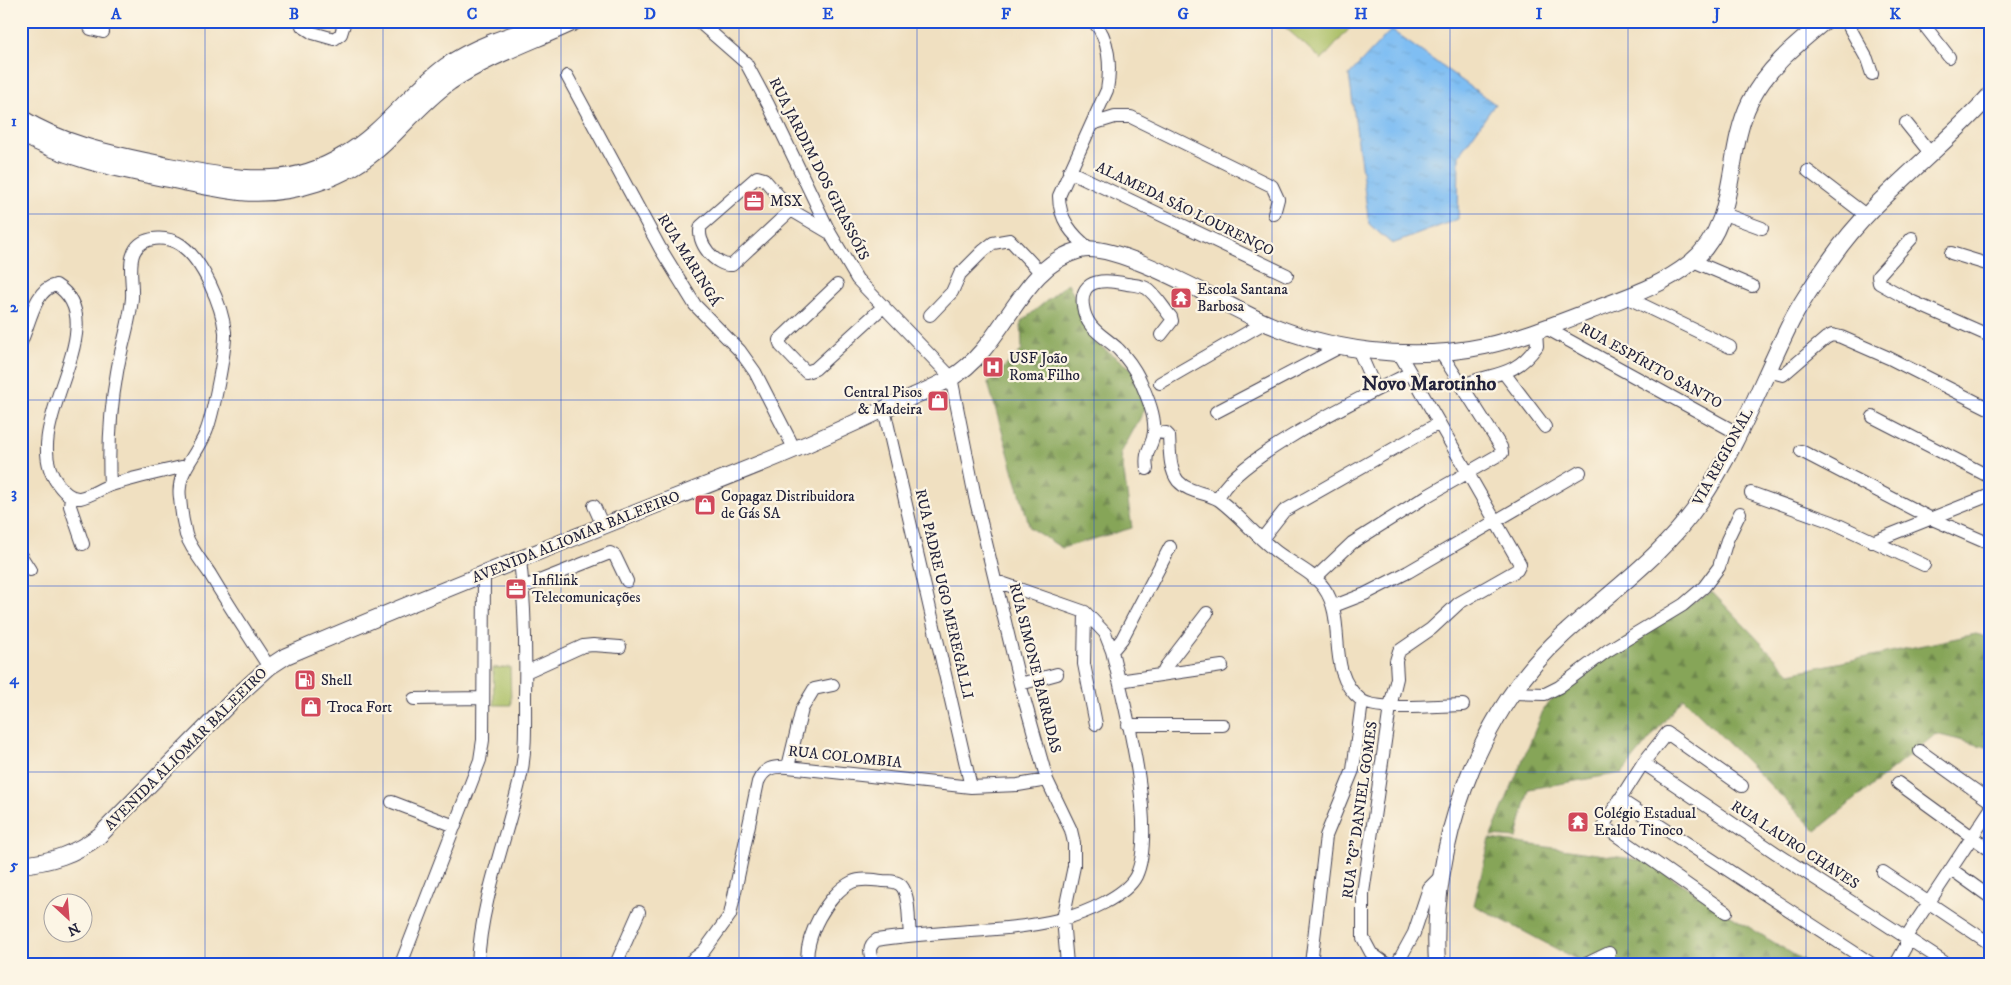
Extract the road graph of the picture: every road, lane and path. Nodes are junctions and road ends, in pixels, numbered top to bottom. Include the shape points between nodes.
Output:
1 (86, 21) edge
2 (345, 21) edge
3 (554, 21) edge
4 (576, 21) edge
5 (698, 21) edge
6 (1093, 21) edge
7 (1824, 21) edge
8 (1846, 21) edge
9 (1921, 21) edge
10 (301, 23) edge
11 (103, 32) dead end
12 (1949, 57) dead end
13 (1872, 74) dead end
14 (568, 76) dead end
15 (1990, 95) edge
16 (21, 118) edge
17 (1906, 123) dead end
18 (1092, 124) junction
19 (21, 134) edge
20 (1931, 154) junction
21 (1069, 171) junction
22 (1808, 172) dead end
23 (791, 210) junction
24 (1274, 214) dead end
25 (1724, 214) junction
26 (1867, 216) junction
27 (1762, 228) dead end
28 (830, 233) junction
29 (1912, 238) dead end
30 (1090, 249) junction
31 (1951, 252) dead end
32 (1693, 261) junction
33 (1990, 265) edge
34 (1041, 273) junction
35 (1287, 275) dead end
36 (837, 285) dead end
37 (1752, 286) dead end
38 (1626, 297) junction
39 (884, 306) junction
40 (930, 315) dead end
41 (1264, 323) junction
42 (1541, 329) junction
43 (1161, 335) dead end
44 (1990, 336) edge
45 (21, 342) edge
46 (1340, 346) junction
47 (1730, 347) dead end
48 (1358, 349) junction
49 (1398, 353) junction
50 (1441, 353) junction
51 (1768, 371) junction
52 (1410, 373) junction
53 (1504, 374) junction
54 (951, 378) junction
55 (1160, 383) dead end
56 (1464, 385) junction
57 (1376, 390) junction
58 (884, 409) junction
59 (1990, 409) edge
60 (1216, 412) dead end
61 (1873, 417) dead end
62 (1439, 423) junction
63 (1545, 427) dead end
64 (1154, 432) junction
65 (1739, 434) junction
66 (795, 450) junction
67 (1801, 451) dead end
68 (186, 466) junction
69 (1147, 468) dead end
70 (1580, 472) dead end
71 (1469, 474) junction
72 (1990, 476) edge
73 (110, 485) junction
74 (1752, 493) dead end
75 (1990, 495) edge
76 (71, 496) junction
77 (1218, 500) junction
78 (594, 506) dead end
79 (1740, 513) dead end
80 (1930, 518) junction
81 (1496, 520) junction
82 (603, 526) junction
83 (1262, 539) junction
84 (1872, 542) junction
85 (83, 544) dead end
86 (1990, 544) edge
87 (1170, 548) dead end
88 (21, 556) edge
89 (520, 559) junction
90 (1924, 565) dead end
91 (30, 570) dead end
92 (484, 574) junction
93 (1314, 578) junction
94 (627, 581) dead end
95 (996, 581) junction
96 (524, 587) junction
97 (1334, 606) junction
98 (1085, 612) junction
99 (1207, 613) dead end
100 (620, 647) dead end
101 (1112, 651) junction
102 (1222, 666) dead end
103 (269, 667) junction
104 (526, 672) junction
105 (1163, 673) junction
106 (1057, 674) dead end
107 (1119, 681) junction
108 (1020, 684) junction
109 (834, 685) dead end
110 (1514, 693) junction
111 (483, 698) junction
112 (414, 699) dead end
113 (1362, 702) junction
114 (1463, 705) dead end
115 (1390, 707) junction
116 (1096, 724) dead end
117 (1128, 725) junction
118 (1223, 725) dead end
119 (1920, 751) dead end
120 (1642, 763) junction
121 (788, 767) junction
122 (1047, 780) junction
123 (1898, 783) dead end
124 (1742, 786) dead end
125 (971, 787) junction
126 (1619, 799) junction
127 (1990, 801) edge
128 (392, 802) dead end
129 (1990, 810) edge
130 (455, 826) junction
131 (1972, 838) junction
132 (1990, 850) edge
133 (21, 865) edge
134 (1951, 869) junction
135 (1883, 872) dead end
136 (1442, 875) junction
137 (1990, 897) edge
138 (1929, 901) junction
139 (638, 912) dead end
140 (1726, 912) dead end
141 (1063, 919) junction
142 (910, 934) junction
143 (1906, 937) junction
144 (1986, 941) dead end
145 (1609, 953) dead end
146 (401, 964) edge
147 (478, 964) edge
148 (616, 964) edge
149 (687, 964) edge
150 (808, 964) edge
151 (874, 964) edge
152 (1068, 964) edge
153 (1311, 964) edge
154 (1386, 964) edge
155 (1397, 964) edge
156 (1437, 964) edge
157 (1586, 964) edge
158 (1872, 964) edge
159 (1896, 964) edge
160 (1947, 964) edge

1 - 11 street via 91,28
2 - 10 street via 340,34 334,39 313,33
3 - 16 main road via 496,41 447,66 360,145 297,175 254,178 210,174 113,154 71,143
4 - 19 main road via 496,56 451,82 427,100 368,156 328,179 300,187 263,193 208,187 66,155
5 - 28 street, RUA JARDIM DOS GIRASSÓIS via 746,63
6 - 18 street via 1104,39 1109,72 1107,90
7 - 25 main road via 1773,67 1750,101 1738,136
8 - 13 street
9 - 12 street
14 - 66 street, RUA MARINGÁ via 660,248 695,305 740,351 755,372
15 - 20 main road, VIA REGIONAL
17 - 20 street
18 - 21 street
18 - 24 street via 1115,117 1131,117 1272,186 1278,194
20 - 26 main road, VIA REGIONAL
21 - 30 street via 1059,196 1059,208 1069,228
21 - 35 street, ALAMEDA SÃO LOURENÇO
22 - 26 street
23 - 23 street via 732,265 723,264 707,250 699,232 701,226 757,177 764,179
23 - 28 street
25 - 27 street
25 - 32 main road via 1715,234
26 - 51 main road, VIA REGIONAL via 1850,232 1815,282 1792,320
28 - 39 street, RUA JARDIM DOS GIRASSÓIS via 858,279
29 - 44 street via 1878,276 1879,283
30 - 34 main road, AVENIDA ALIOMAR BALEEIRO via 1062,258
30 - 41 main road via 1133,259
31 - 33 street
32 - 37 street
32 - 38 main road via 1673,276
34 - 40 street via 1010,240 993,243 960,274 952,292
34 - 54 main road, AVENIDA ALIOMAR BALEEIRO via 989,345
36 - 39 street via 779,340 806,372 816,369
38 - 42 main road
38 - 47 street
39 - 54 street, RUA JARDIM DOS GIRASSÓIS
41 - 46 main road
41 - 55 street
42 - 50 main road via 1486,346
42 - 53 street via 1533,352
42 - 65 street, RUA ESPÍRITO SANTO
43 - 64 street via 1172,322 1171,317 1146,288 1109,281 1094,282 1083,297 1093,330 1130,362 1147,398
45 - 76 street via 40,294 48,287 56,286 66,292 75,308 76,334 53,410 45,452 53,479
46 - 48 main road
46 - 60 street
48 - 49 main road
48 - 57 street
49 - 50 main road
49 - 52 street
50 - 56 street
51 - 59 street via 1783,375 1832,335 1889,358
51 - 65 main road, VIA REGIONAL
52 - 57 street
52 - 62 street
53 - 56 street
53 - 63 street
54 - 58 main road, AVENIDA ALIOMAR BALEEIRO
54 - 95 street, RUA SIMONE BARRADAS
56 - 71 street via 1501,447 1500,455
57 - 77 street via 1264,453 1221,491
58 - 66 main road, AVENIDA ALIOMAR BALEEIRO
58 - 125 street, RUA PADRE UGO MEREGALLI
61 - 72 street
62 - 71 street
62 - 83 street via 1284,511
64 - 69 street via 1147,450
64 - 77 street via 1168,434 1173,469 1179,481 1188,489
65 - 110 main road, VIA REGIONAL via 1699,503 1676,533 1643,568 1561,636
66 - 82 main road, AVENIDA ALIOMAR BALEEIRO
67 - 80 street
68 - 73 street
68 - 73 street via 206,432 225,332 214,295 194,258 172,241 152,239 140,244 131,261 132,297 109,426
68 - 103 street via 181,476 179,496 187,537
70 - 81 street
71 - 81 street
71 - 93 street via 1352,542
73 - 76 street via 78,498
74 - 84 street via 1832,522
75 - 80 street
76 - 85 street via 70,506
77 - 83 street
78 - 82 street
79 - 110 street via 1719,567 1704,587 1683,605 1607,651 1559,687 1545,694
80 - 84 street
80 - 86 street
81 - 97 street via 1408,572
81 - 115 street, RUA "G" DANIEL GOMES via 1520,564 1517,570 1459,603 1400,651
82 - 89 main road, AVENIDA ALIOMAR BALEEIRO
83 - 93 street
84 - 90 street
87 - 101 street via 1122,639
88 - 91 street
89 - 92 main road, AVENIDA ALIOMAR BALEEIRO
89 - 96 street
92 - 103 main road, AVENIDA ALIOMAR BALEEIRO via 286,656
92 - 111 street
93 - 97 street
94 - 96 street via 615,556 610,553
95 - 98 street
95 - 108 street, RUA SIMONE BARRADAS
96 - 104 street
97 - 113 street via 1336,652 1345,678
98 - 101 street via 1105,633
98 - 116 street via 1084,664
99 - 105 street
100 - 104 street via 588,645
101 - 107 street
102 - 105 street
103 - 133 main road, AVENIDA ALIOMAR BALEEIRO via 99,836 83,848 48,862
104 - 147 street via 521,774 498,856 479,942
105 - 107 street
106 - 108 street
107 - 117 street
108 - 122 street, RUA SIMONE BARRADAS
109 - 121 street via 814,689 805,702
110 - 136 main road, VIA REGIONAL via 1470,771 1451,828
111 - 112 street
111 - 130 street via 480,760
113 - 115 street
113 - 153 street via 1353,770 1326,836
114 - 115 street
115 - 154 street, RUA "G" DANIEL GOMES via 1363,893 1362,929 1366,947
117 - 118 street
117 - 141 street via 1142,803 1140,867 1135,878 1120,894
119 - 127 street
120 - 124 street via 1664,735 1671,734
120 - 126 street
120 - 143 street, RUA LAURO CHAVES
121 - 125 street, RUA COLOMBIA
121 - 149 street, RUA COLOMBIA via 770,768 760,776 730,915 704,951
122 - 125 street, RUA COLOMBIA
122 - 141 street, RUA SIMONE BARRADAS via 1074,843 1074,866
123 - 131 street
126 - 140 street via 1603,825 1604,829
126 - 158 street
128 - 130 street
129 - 131 street
130 - 146 street
131 - 132 street
131 - 134 street
134 - 137 street
134 - 138 street
135 - 138 street
136 - 155 street via 1429,888 1414,933
136 - 156 main road, VIA REGIONAL
138 - 143 street
138 - 144 street
139 - 148 street
141 - 142 street
141 - 152 street, RUA SIMONE BARRADAS
142 - 150 street via 906,895 899,884 892,881 852,882 838,893 815,925 806,953
142 - 151 street via 874,942 869,951
143 - 159 street via 1906,946
143 - 160 street, RUA LAURO CHAVES
145 - 157 street

